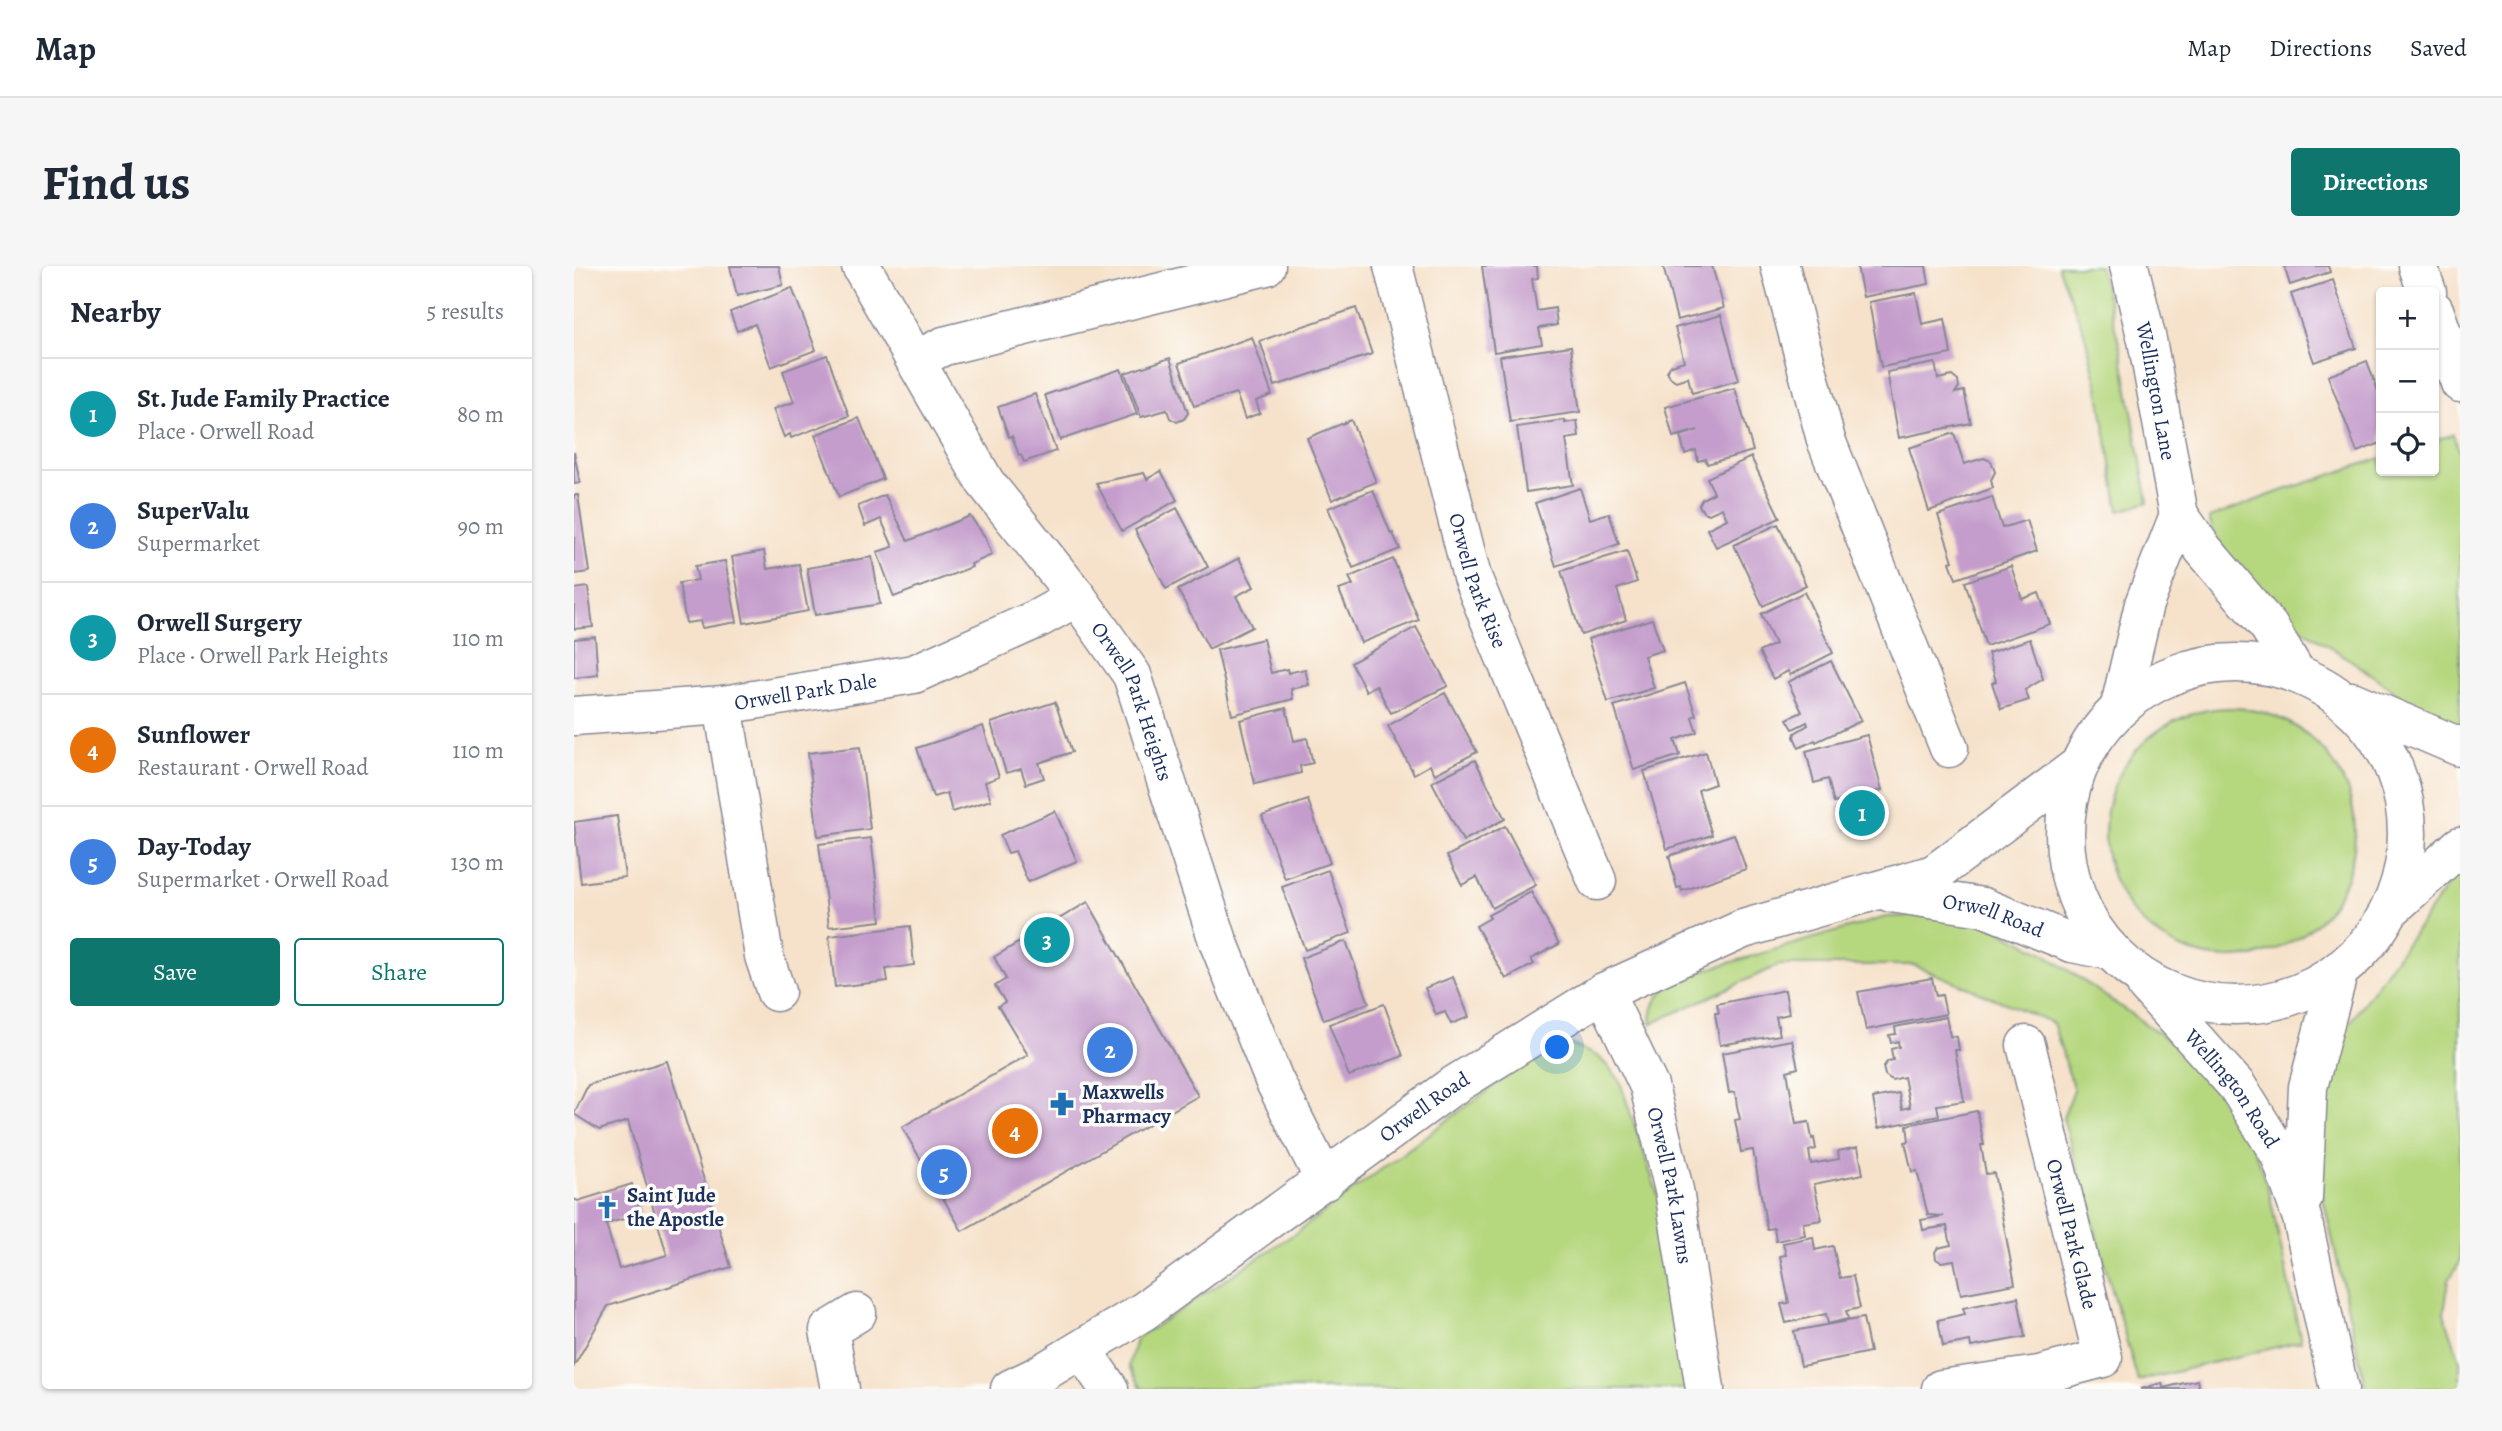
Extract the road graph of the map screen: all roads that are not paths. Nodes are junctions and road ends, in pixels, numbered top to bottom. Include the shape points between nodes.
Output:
1 (861, 266) edge
2 (1266, 266) edge
3 (1393, 266) edge
4 (1780, 266) edge
5 (2129, 266) edge
6 (2418, 266) edge
7 (2425, 287) edge
8 (2439, 324) edge
9 (915, 360) junction
10 (2460, 383) edge
11 (2179, 515) junction
12 (1077, 597) junction
13 (2297, 673) junction
14 (2337, 695) junction
15 (723, 705) junction
16 (2120, 706) junction
17 (574, 716) edge
18 (2460, 747) edge
19 (1950, 748) dead end
20 (2077, 767) junction
21 (2460, 846) edge
22 (1597, 881) dead end
23 (1875, 891) junction
24 (2389, 910) junction
25 (2108, 950) junction
26 (2340, 970) junction
27 (2138, 975) junction
28 (776, 992) dead end
29 (1604, 992) junction
30 (2026, 1045) dead end
31 (1325, 1181) junction
32 (2302, 1218) junction
33 (857, 1313) dead end
34 (1082, 1350) junction
35 (2041, 1382) edge
36 (840, 1389) edge
37 (1010, 1389) edge
38 (1109, 1389) edge
39 (1706, 1389) edge
40 (1941, 1389) edge
41 (2339, 1389) edge

1 - 9 street, Orwell Park Heights
2 - 9 street via 944,346
3 - 22 street, Orwell Park Rise via 1472,577
4 - 19 street via 1826,440
5 - 11 street, Wellington Lane
6 - 7 street
8 - 10 street
9 - 12 street, Orwell Park Heights via 985,482
11 - 13 street, Wellington Lane via 2269,627
11 - 16 street via 2144,604
12 - 15 street, Orwell Park Dale via 914,674
12 - 31 street, Orwell Park Heights via 1132,674 1218,941 1274,1080
13 - 14 street
13 - 16 street via 2241,662 2204,665 2169,675
14 - 18 street
14 - 24 street via 2379,738 2403,796 2406,858
15 - 17 street
15 - 28 street, Orwell Park Dale via 764,956
16 - 20 street
20 - 23 street, Orwell Road via 1934,874
20 - 25 street via 2066,807 2064,849 2070,882 2083,913
21 - 24 street
23 - 25 street, Orwell Road via 1983,907 2072,943
23 - 29 street, Orwell Road via 1744,929
24 - 26 street via 2371,940
25 - 27 street
26 - 27 street via 2286,997 2246,1005 2206,1003 2168,992
26 - 32 street, Wellington Road via 2308,1087
27 - 32 street, Wellington Road via 2237,1086 2280,1155
29 - 31 street, Orwell Road via 1448,1089
29 - 39 street, Orwell Park Lawns via 1649,1086 1674,1190
30 - 35 street, Orwell Park Glade via 2103,1358
31 - 34 street, Orwell Road
32 - 41 street, Wellington Road
33 - 36 street via 829,1330
34 - 37 street, Orwell Road
34 - 38 street
35 - 40 street, Orwell Park Glade

